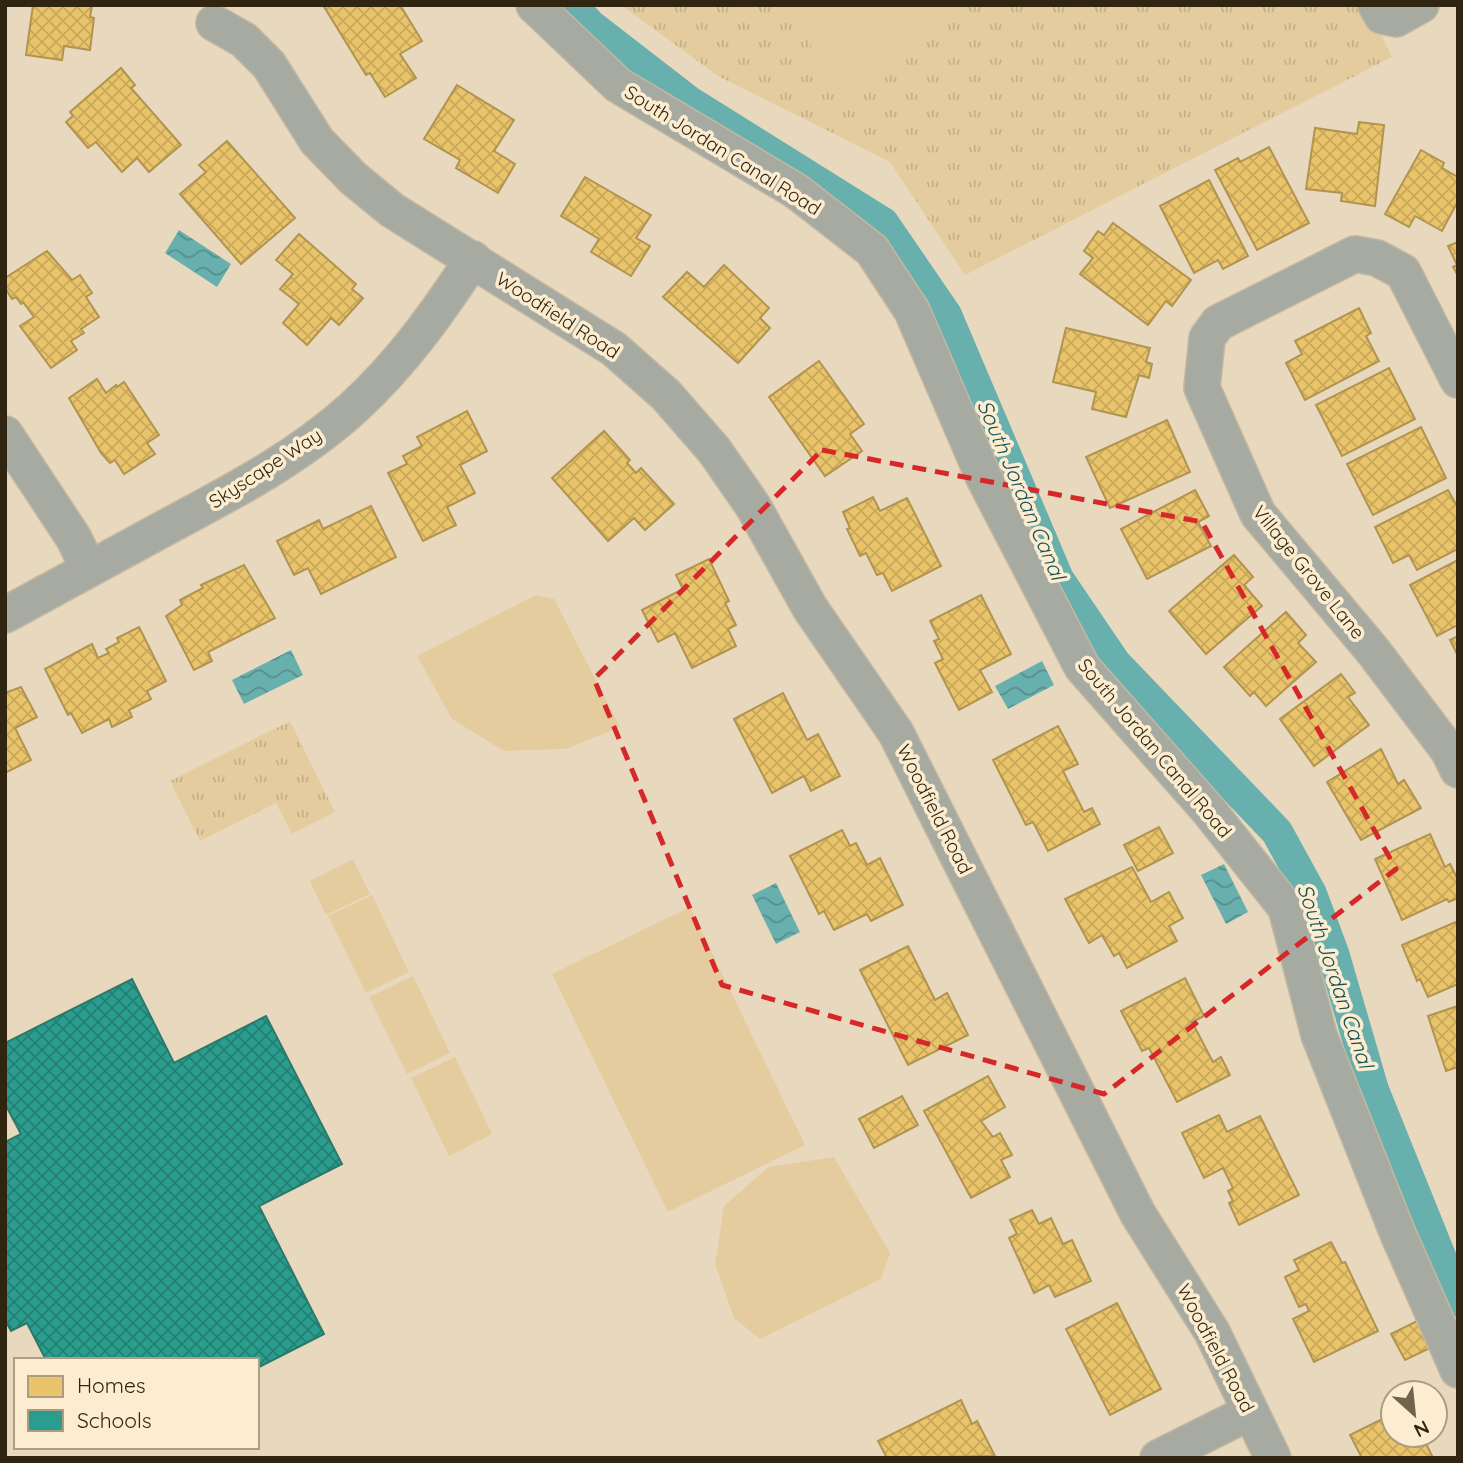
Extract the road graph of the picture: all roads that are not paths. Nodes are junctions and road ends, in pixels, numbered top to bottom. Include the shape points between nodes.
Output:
1 (534, 5) edge
2 (1376, 5) edge
3 (1422, 5) edge
4 (214, 23) dead end
5 (472, 260) junction
6 (1458, 380) edge
7 (5, 433) edge
8 (89, 569) junction
9 (5, 615) edge
10 (1458, 770) edge
11 (1458, 1370) edge
12 (1250, 1412) junction
13 (1158, 1458) edge
14 (1273, 1458) edge

1 - 11 street, South Jordan Canal Road via 618,85 796,191 872,250 912,312 984,478 1082,667 1209,811 1286,908 1319,1035
2 - 3 street via 1382,16 1396,19
4 - 5 street, Woodfield Road via 244,40 269,65 317,141 353,178 392,210
5 - 8 street, Skyscape Way via 435,318 351,410 284,460
5 - 12 street, Woodfield Road via 572,320 635,367 713,450 753,506 810,608 896,733 1138,1214 1190,1293
6 - 10 street, Village Grove Lane via 1403,272 1377,258 1355,254 1218,324 1206,338 1202,388 1258,514 1373,651
7 - 8 street
8 - 9 street, Skyscape Way
12 - 13 street
12 - 14 street, Woodfield Road

